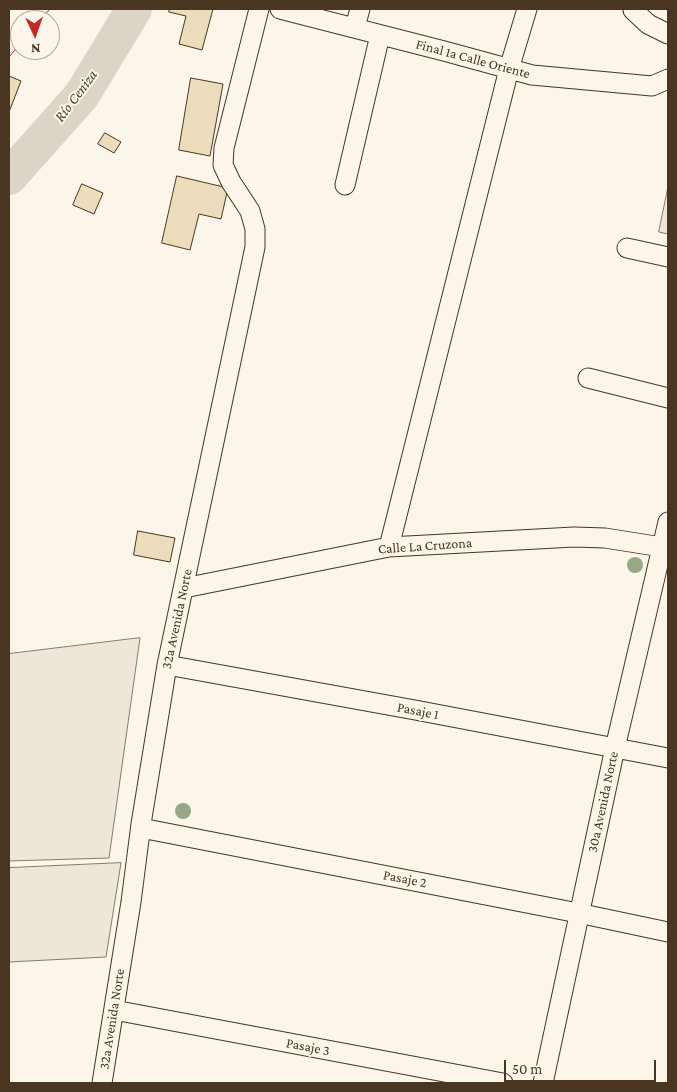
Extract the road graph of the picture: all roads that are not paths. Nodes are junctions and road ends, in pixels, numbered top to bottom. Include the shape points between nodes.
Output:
1 (259, 9) edge
2 (280, 9) edge
3 (360, 9) edge
4 (527, 9) edge
5 (633, 9) edge
6 (355, 27) junction
7 (668, 34) edge
8 (380, 35) junction
9 (509, 69) junction
10 (668, 79) edge
11 (345, 185) dead end
12 (627, 248) dead end
13 (668, 257) edge
14 (588, 378) dead end
15 (668, 398) edge
16 (668, 522) edge
17 (389, 547) junction
18 (665, 547) edge
19 (184, 588) junction
20 (167, 665) junction
21 (615, 748) junction
22 (668, 758) edge
23 (141, 828) junction
24 (578, 913) junction
25 (668, 932) edge
26 (114, 1010) junction
27 (102, 1083) edge
28 (503, 1083) edge
29 (542, 1083) edge

1 - 19 street, 32a Avenida Norte via 224,148 223,165 250,211 255,247
2 - 6 street, Final 1a Calle Oriente
3 - 6 street
4 - 9 street
5 - 7 street via 648,24
6 - 8 street, Final 1a Calle Oriente
8 - 9 street, Final 1a Calle Oriente
8 - 11 street
9 - 10 street, Final 1a Calle Oriente via 532,75 652,86
9 - 17 street
12 - 13 street
14 - 15 street
16 - 18 street, 30a Avenida Norte
17 - 18 street, Calle La Cruzona via 574,537
17 - 19 street, Calle La Cruzona
18 - 21 street, 30a Avenida Norte
19 - 20 street, 32a Avenida Norte
20 - 21 street, Pasaje 1
20 - 23 street, 32a Avenida Norte
21 - 22 street, Pasaje 1
21 - 24 street, 30a Avenida Norte
23 - 24 street, Pasaje 2
23 - 26 street, 32a Avenida Norte
24 - 25 street, Pasaje 2
24 - 29 street, 30a Avenida Norte
26 - 27 street, 32a Avenida Norte
26 - 28 street, Pasaje 3

